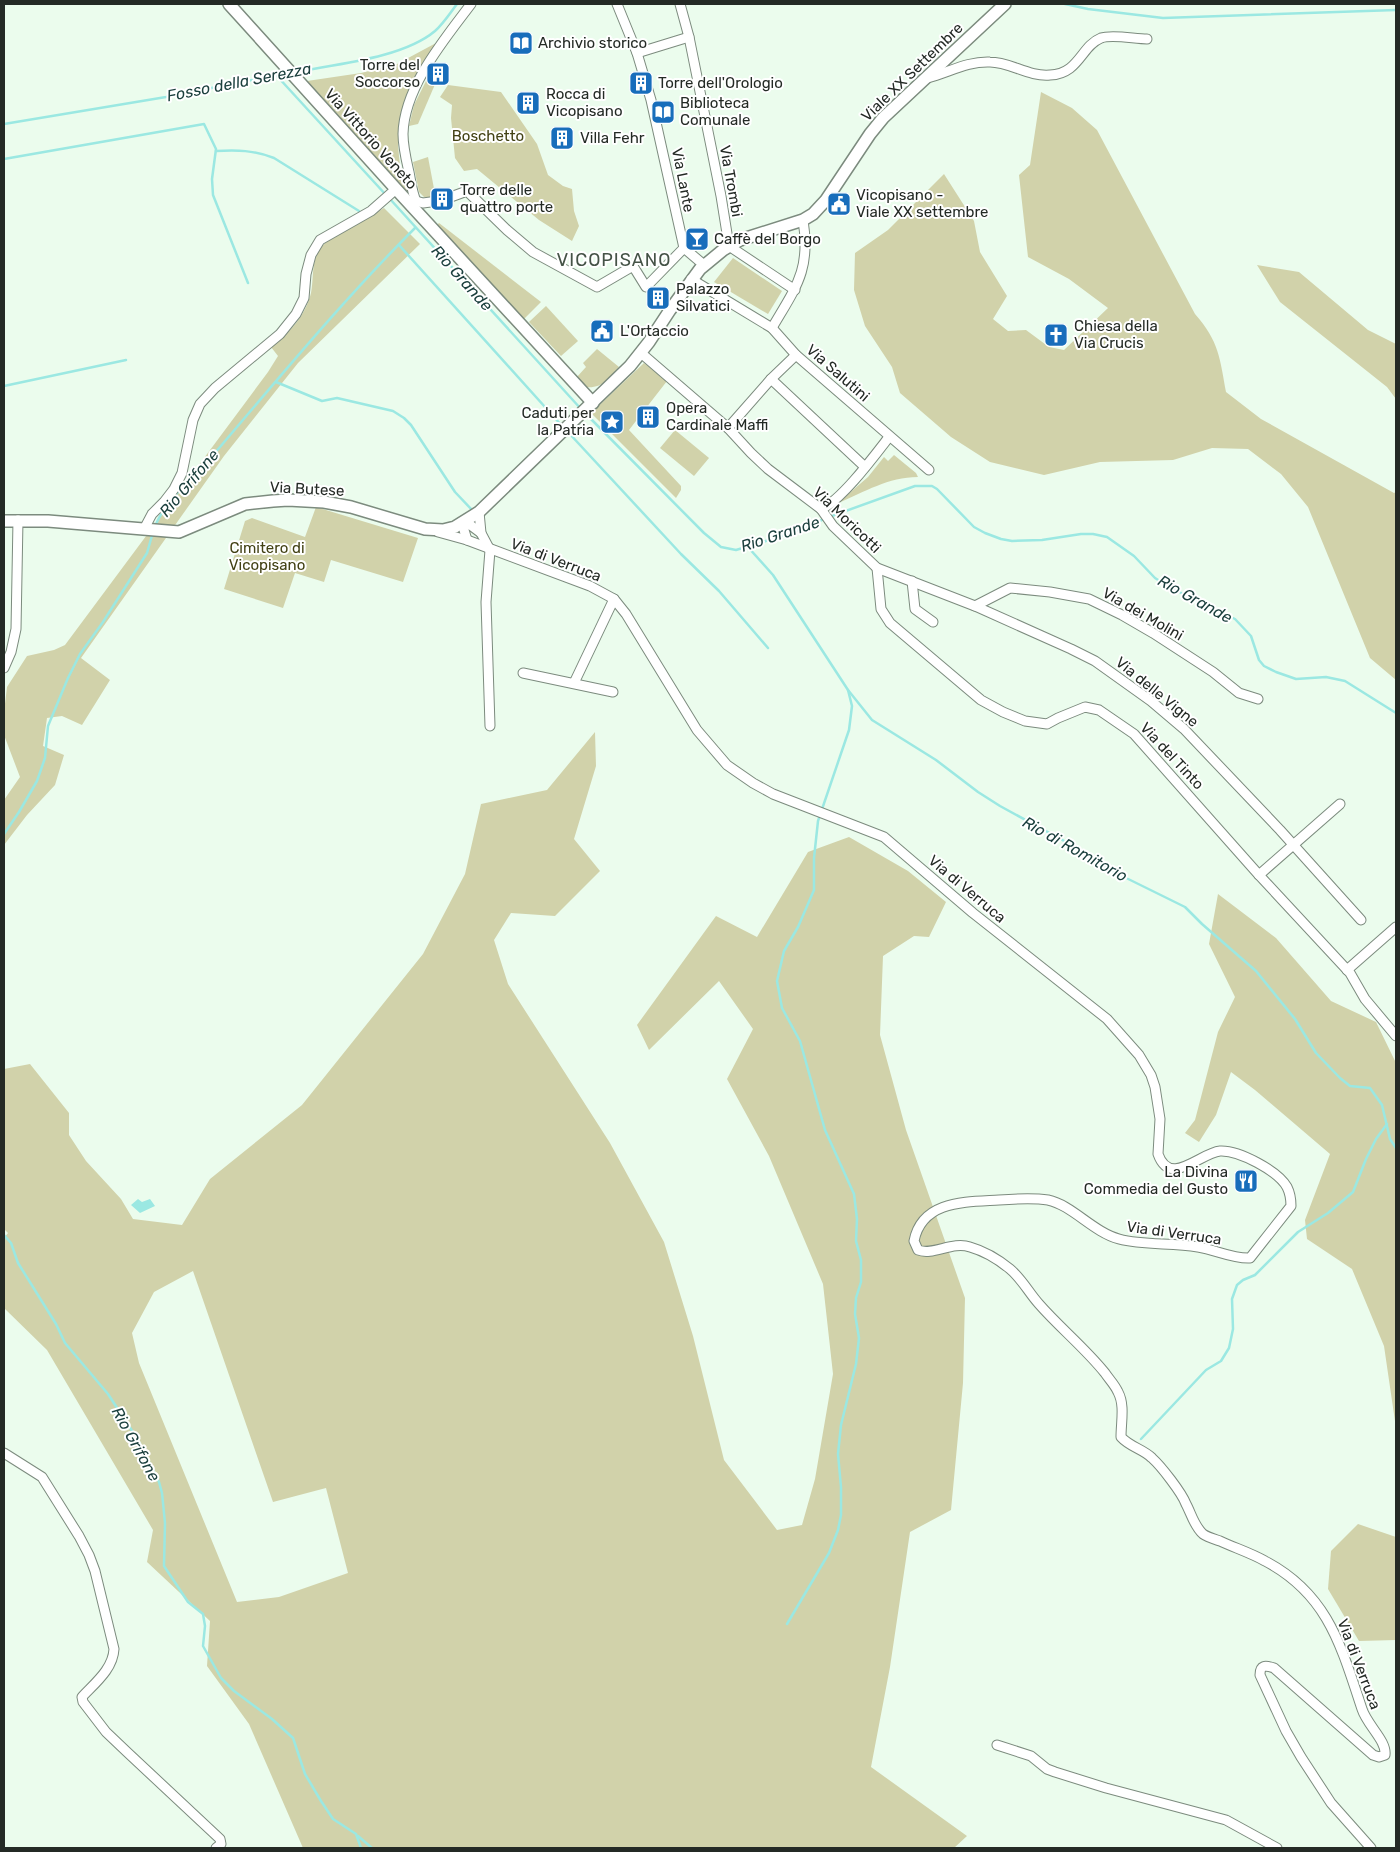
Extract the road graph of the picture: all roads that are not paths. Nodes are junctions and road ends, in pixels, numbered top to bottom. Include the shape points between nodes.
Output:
1 (229, 4) edge
2 (471, 4) edge
3 (617, 4) edge
4 (680, 4) edge
5 (1005, 4) edge
6 (689, 37) junction
7 (1147, 39) dead end
8 (637, 53) junction
9 (924, 79) junction
10 (393, 192) junction
11 (448, 198) dead end
12 (438, 201) dead end
13 (413, 204) junction
14 (803, 220) junction
15 (729, 246) junction
16 (684, 248) junction
17 (704, 265) junction
18 (691, 279) junction
19 (795, 290) junction
20 (772, 328) junction
21 (641, 353) junction
22 (796, 355) junction
23 (771, 380) junction
24 (590, 406) junction
25 (728, 428) junction
26 (889, 437) junction
27 (866, 467) junction
28 (928, 470) dead end
29 (822, 511) junction
30 (479, 512) junction
31 (18, 520) junction
32 (4, 521) edge
33 (465, 521) junction
34 (144, 529) junction
35 (425, 529) junction
36 (481, 533) junction
37 (467, 540) junction
38 (490, 550) junction
39 (877, 568) junction
40 (912, 581) junction
41 (614, 599) junction
42 (975, 606) junction
43 (933, 622) dead end
44 (4, 668) edge
45 (523, 673) dead end
46 (574, 683) junction
47 (613, 692) dead end
48 (1258, 699) dead end
49 (490, 726) dead end
50 (1340, 804) dead end
51 (1294, 846) junction
52 (1259, 875) junction
53 (1361, 920) dead end
54 (1396, 927) edge
55 (1347, 970) junction
56 (1396, 1036) edge
57 (4, 1453) edge
58 (997, 1745) dead end
59 (216, 1848) edge
60 (1277, 1848) edge
61 (1371, 1848) edge

1 - 10 street, Via Vittorio Veneto via 304,86
2 - 13 street via 420,78 408,104 403,133
3 - 8 street, Via Lante
4 - 6 street, Via Trombi
5 - 9 street, Viale XX Settembre
6 - 8 street
6 - 15 street, Via Trombi
7 - 9 street via 1101,38 1071,68 1050,76 990,62 970,63
8 - 16 street, Via Lante via 657,121
9 - 14 street, Viale XX Settembre via 883,118 826,200
10 - 13 street, Via Vittorio Veneto
10 - 34 street via 371,211 320,240 311,255 304,298 289,324 200,404 193,420 182,473
11 - 16 street via 468,191 533,252 597,287 633,266 646,287
12 - 13 street
13 - 24 street, Via Vittorio Veneto
14 - 15 street, Viale XX Settembre
14 - 19 street via 806,252
15 - 17 street, Viale XX Settembre
15 - 19 street
16 - 17 street
17 - 18 street, Viale XX Settembre
18 - 20 street, Via Salutini
18 - 21 street, Viale XX Settembre
19 - 20 street
20 - 22 street, Via Salutini
21 - 24 street, Via Butese
21 - 25 street, Via Moricotti
22 - 23 street
22 - 26 street, Via Salutini
23 - 25 street
23 - 27 street
24 - 30 street, Via Butese
25 - 29 street, Via Moricotti via 768,469
26 - 27 street
26 - 28 street, Via Salutini
27 - 29 street
29 - 39 street, Via Moricotti
30 - 33 street, Via Butese
30 - 36 street, Via di Verruca
31 - 32 street, Via Butese
31 - 34 street, Via Butese
31 - 44 street via 16,629
33 - 35 street, Via Butese via 443,530
33 - 36 street, Via di Verruca
33 - 37 street
34 - 35 street, Via Butese via 183,532 245,504 273,500 324,502 352,507
35 - 37 street, Via di Verruca
36 - 38 street, Via di Verruca
37 - 38 street, Via di Verruca
38 - 41 street, Via di Verruca via 590,586
38 - 49 street via 486,602
39 - 40 street, Via delle Vigne
39 - 52 street, Via del Tinto via 881,609 890,623 936,664 981,700 1025,721 1047,724 1086,707 1112,718 1153,753
40 - 42 street, Via delle Vigne
40 - 43 street via 915,610
41 - 46 street
41 - 61 street, Via di Verruca via 697,730 718,756 753,783 779,797 884,837 973,913 1107,1019 1151,1075 1160,1108 1160,1161 1167,1167 1179,1169 1226,1151 1271,1170 1288,1189 1291,1206 1250,1258 1198,1247 1137,1243 1116,1238 1048,1200 949,1204 925,1219 914,1241 918,1250 925,1253 958,1245 969,1247 998,1260 1011,1270 1110,1380 1122,1404 1121,1437 1151,1457 1180,1493 1204,1535 1274,1565 1308,1591 1318,1603 1338,1642 1365,1719 1383,1742 1385,1755 1373,1755 1274,1668 1263,1666 1260,1675 1301,1757 1331,1802
42 - 48 street, Via dei Molini via 1010,588 1089,599 1153,633 1239,693
42 - 51 street, Via delle Vigne via 1072,648 1115,674 1184,729
45 - 46 street
46 - 47 street
50 - 51 street
51 - 52 street
51 - 53 street, Via delle Vigne
52 - 55 street, Via del Tinto
54 - 55 street
55 - 56 street, Via del Tinto via 1365,999
57 - 59 street via 42,1477 79,1536 95,1571 114,1658 82,1697 83,1702 120,1746 220,1839 221,1844
58 - 60 street via 1031,1756 1055,1772 1226,1820

